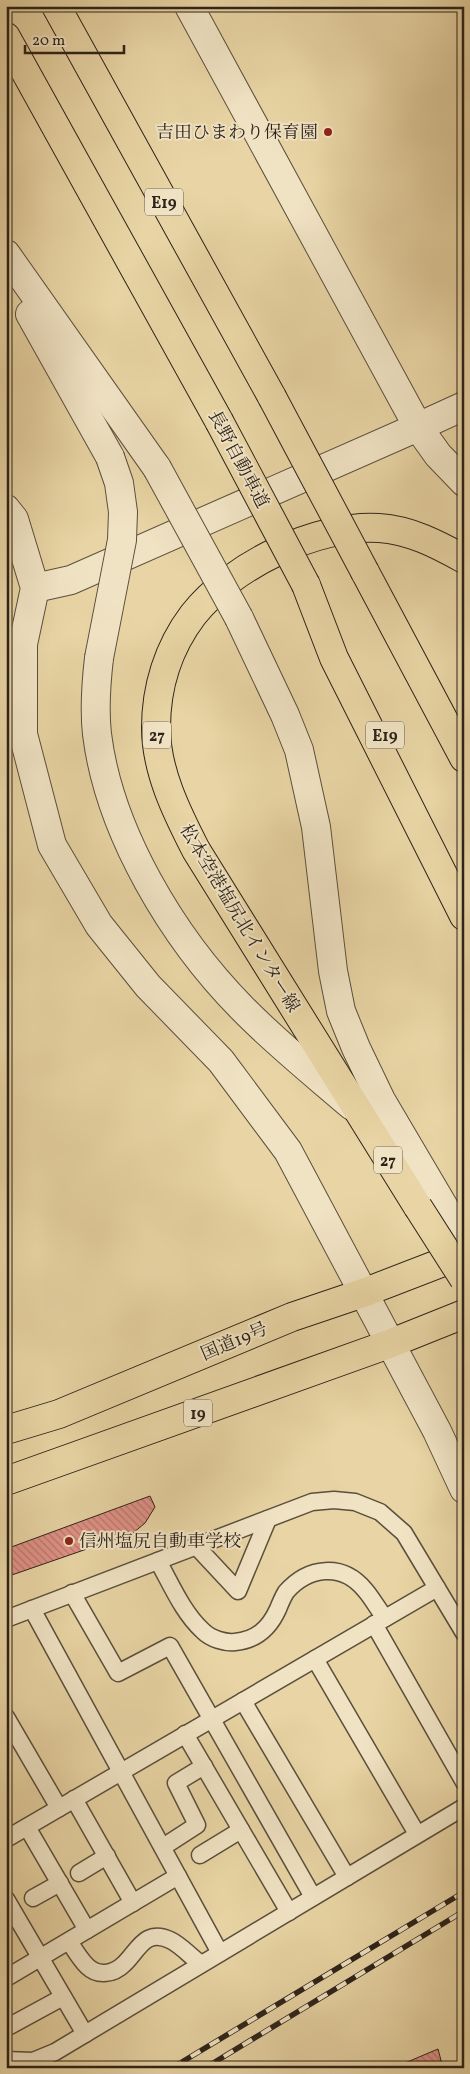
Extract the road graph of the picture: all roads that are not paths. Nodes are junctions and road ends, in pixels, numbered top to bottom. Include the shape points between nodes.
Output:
1 (56, 6) edge
2 (189, 6) edge
3 (6, 38) edge
4 (6, 254) edge
5 (6, 273) edge
6 (464, 406) edge
7 (418, 427) junction
8 (464, 482) edge
9 (6, 509) edge
10 (464, 559) edge
11 (306, 585) junction
12 (34, 588) junction
13 (396, 627) junction
14 (464, 741) edge
15 (464, 758) edge
16 (464, 885) edge
17 (464, 916) edge
18 (358, 1112) junction
19 (428, 1202) junction
20 (464, 1241) edge
21 (464, 1254) edge
22 (464, 1278) edge
23 (363, 1293) junction
24 (464, 1314) edge
25 (389, 1344) junction
26 (6, 1430) edge
27 (6, 1481) edge
28 (464, 1488) edge
29 (268, 1519) junction
30 (196, 1546) junction
31 (158, 1561) junction
32 (437, 1588) junction
33 (72, 1594) junction
34 (32, 1609) junction
35 (6, 1618) edge
36 (380, 1621) junction
37 (464, 1633) edge
38 (315, 1659) junction
39 (243, 1700) junction
40 (212, 1719) junction
41 (8, 1724) edge
42 (186, 1734) junction
43 (204, 1766) junction
44 (122, 1771) junction
45 (464, 1782) edge
46 (74, 1799) junction
47 (464, 1807) edge
48 (59, 1808) junction
49 (27, 1827) junction
50 (241, 1830) junction
51 (417, 1834) junction
52 (6, 1839) edge
53 (163, 1847) junction
54 (200, 1855) dead end
55 (107, 1856) junction
56 (78, 1873) dead end
57 (178, 1876) junction
58 (347, 1876) junction
59 (60, 1883) junction
60 (313, 1896) junction
61 (33, 1898) dead end
62 (6, 1899) edge
63 (133, 1903) junction
64 (289, 1912) junction
65 (87, 1930) junction
66 (69, 1941) junction
67 (220, 1953) junction
68 (40, 1958) junction
69 (201, 1964) junction
70 (6, 1978) edge
71 (64, 1997) junction
72 (6, 2028) edge
73 (85, 2034) junction
74 (6, 2060) edge

1 - 13 main road, E19, bridge
2 - 7 street
3 - 11 main road, 長野自動車道 / E19, bridge via 219,421
4 - 19 street, bridge via 157,468 239,618 285,715 302,759 316,827 333,971 341,1011
5 - 18 street, bridge via 110,457 119,483 122,540 99,658 95,702 104,770 119,815 159,899 211,975 242,1008
6 - 7 street
7 - 8 street via 438,455
7 - 12 street via 71,580
9 - 12 street via 14,519
10 - 18 main road, 松本空港塩尻北インター線 / 27 via 435,542 380,528 354,528 294,543 215,592 193,615 163,672 156,730 160,758 180,818 196,850
11 - 16 main road, 長野自動車道 / E19
11 - 17 main road via 334,658
12 - 23 street via 23,644 23,734 52,844 99,925 148,986 221,1060 288,1151
13 - 14 main road
13 - 15 main road, E19
18 - 19 main road, 松本空港塩尻北インター線 / 27
19 - 20 street
19 - 22 main road, 松本空港塩尻北インター線 / 27, bridge
21 - 23 main road, 国道19号
23 - 25 street
23 - 26 main road, 国道19号 via 292,1317 59,1414
24 - 25 main road, 19
25 - 27 main road, 19
25 - 28 street
29 - 30 lane
29 - 30 lane via 238,1591
29 - 32 lane via 312,1502 334,1500 355,1502 380,1512 404,1533
30 - 31 lane
31 - 33 lane
31 - 36 lane via 191,1618 204,1633 226,1642 246,1641 263,1632 275,1616 285,1593 305,1575 325,1570 345,1574 364,1588
32 - 36 lane
32 - 37 lane
33 - 34 lane
33 - 40 lane via 118,1673 170,1646
34 - 35 lane
34 - 44 lane
36 - 38 lane
36 - 45 lane
38 - 39 lane
38 - 51 lane
39 - 40 lane
39 - 58 lane
40 - 42 lane
40 - 60 lane
41 - 48 lane
42 - 43 lane
42 - 44 lane
43 - 50 lane
43 - 53 lane via 176,1783 197,1825
44 - 46 lane
44 - 53 lane
46 - 48 lane
46 - 55 lane
47 - 51 lane
48 - 49 lane
49 - 52 lane
49 - 59 lane
50 - 54 lane
50 - 64 lane
51 - 58 lane
53 - 57 lane
55 - 56 lane
55 - 63 lane
57 - 63 lane
57 - 67 lane
58 - 60 lane
59 - 61 lane
59 - 65 lane
60 - 64 lane
62 - 68 lane
63 - 65 lane
64 - 67 lane
65 - 66 lane
66 - 68 lane
66 - 69 lane via 87,1967 99,1973 111,1973 125,1963 142,1942 156,1937 170,1940
67 - 69 lane
68 - 70 lane
68 - 71 lane
69 - 73 lane
71 - 72 lane
71 - 73 lane
73 - 74 lane via 55,2052 33,2060

